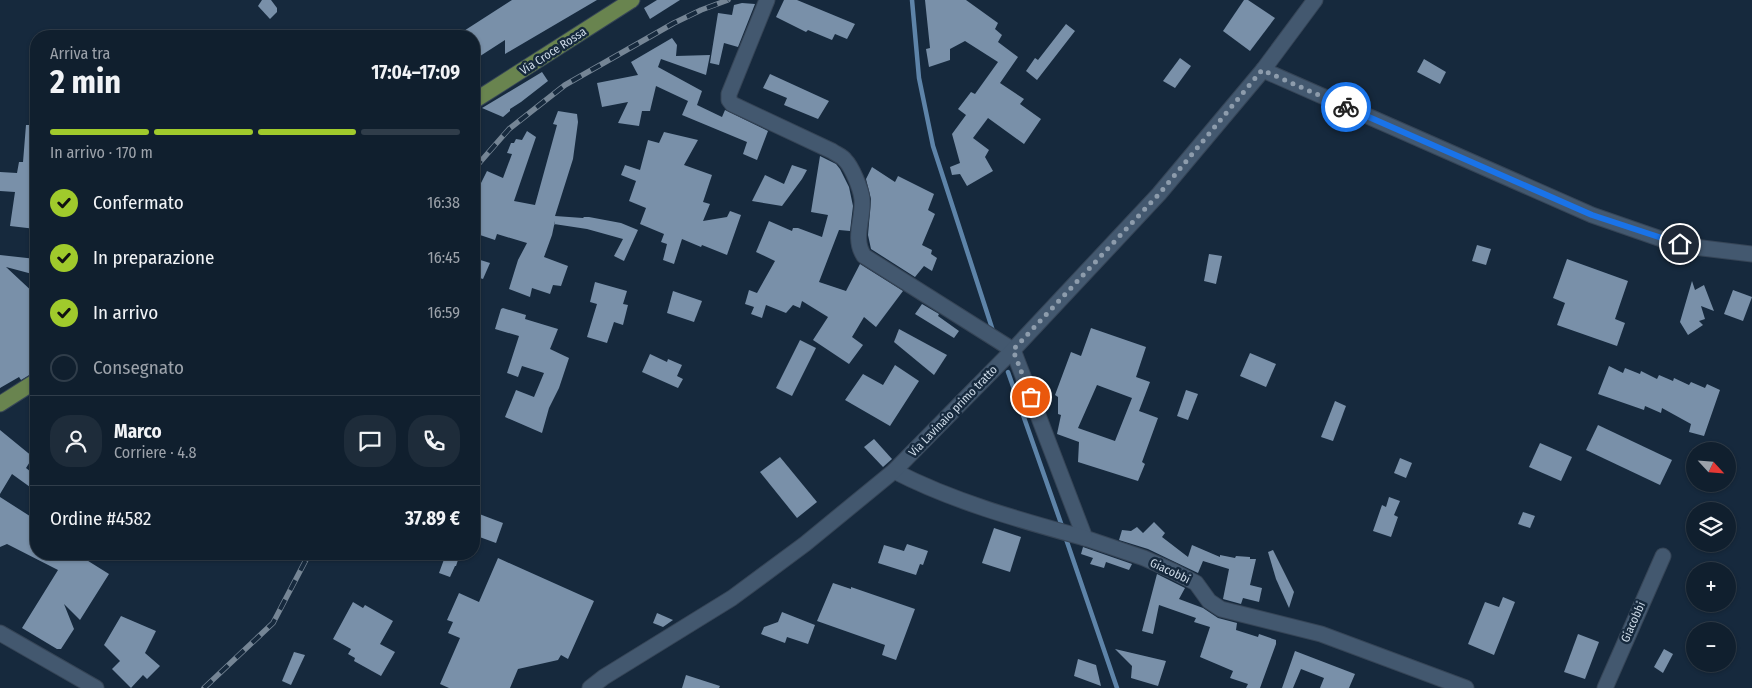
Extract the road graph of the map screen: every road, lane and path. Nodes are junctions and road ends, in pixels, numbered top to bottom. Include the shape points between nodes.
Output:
1 (632, 0) edge
2 (767, 0) edge
3 (1315, 0) edge
4 (1262, 70) junction
5 (480, 97) edge
6 (1752, 254) edge
7 (1013, 350) junction
8 (30, 385) edge
9 (0, 404) edge
10 (894, 471) junction
11 (1079, 536) junction
12 (1662, 556) dead end
13 (0, 633) edge
14 (96, 688) edge
15 (590, 688) edge
16 (1466, 688) edge
17 (1605, 688) edge

1 - 5 main road, Via Croce Rossa
2 - 7 street via 729,100 845,160 862,198 858,241 864,256
3 - 4 street, Via Lavinaio primo tratto
4 - 6 street via 1592,215 1667,241
4 - 7 street, Via Lavinaio primo tratto via 1159,194
7 - 10 street, Via Lavinaio primo tratto
7 - 11 street
8 - 9 main road
10 - 11 street, Giacobbi via 998,513
10 - 15 street, Via Lavinaio primo tratto via 805,544 732,598
11 - 16 street, Giacobbi via 1173,571 1196,583 1209,601 1221,609 1321,634
12 - 17 street, Giacobbi
13 - 14 street

